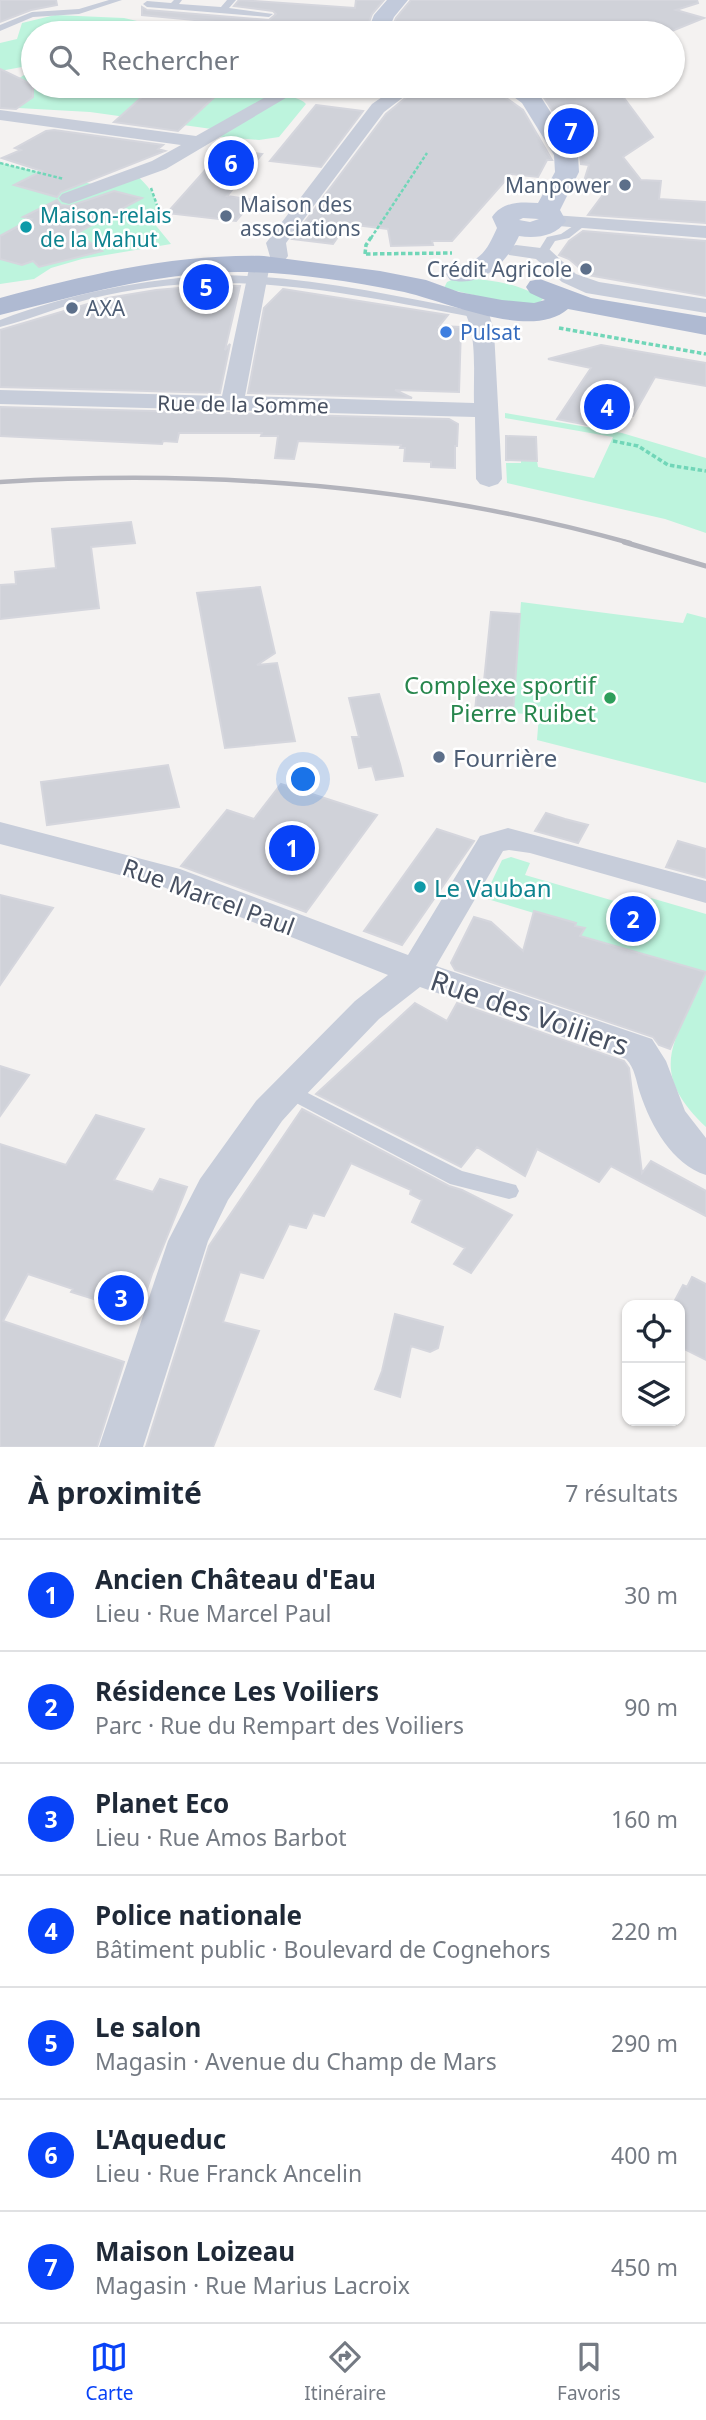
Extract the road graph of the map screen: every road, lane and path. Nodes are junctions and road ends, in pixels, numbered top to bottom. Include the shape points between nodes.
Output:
1 (118, 0) edge
2 (232, 0) edge
3 (395, 1) edge
4 (176, 3) edge
5 (147, 4) dead end
6 (78, 5) dead end
7 (223, 10) junction
8 (57, 12) junction
9 (269, 14) dead end
10 (382, 21) edge
11 (0, 28) edge
12 (276, 98) edge
13 (393, 98) edge
14 (529, 98) edge
15 (0, 115) edge
16 (200, 142) junction
17 (427, 153) dead end
18 (0, 163) edge
19 (96, 185) junction
20 (151, 188) dead end
21 (69, 198) dead end
22 (152, 222) dead end
23 (579, 225) junction
24 (706, 232) edge
25 (530, 238) junction
26 (355, 254) dead end
27 (365, 254) junction
28 (265, 266) junction
29 (440, 273) junction
30 (0, 296) edge
31 (706, 306) edge
32 (0, 307) edge
33 (545, 311) junction
34 (477, 316) junction
35 (0, 324) edge
36 (706, 326) edge
37 (706, 335) edge
38 (706, 354) edge
39 (0, 397) edge
40 (232, 403) junction
41 (486, 410) junction
42 (612, 441) dead end
43 (706, 471) edge
44 (489, 479) dead end
45 (0, 833) edge
46 (706, 892) edge
47 (415, 972) junction
48 (288, 1090) junction
49 (706, 1160) edge
50 (509, 1191) dead end
51 (121, 1447) edge

1 - 8 lane via 93,9
2 - 7 lane
3 - 10 main road
4 - 5 lane
4 - 7 lane
6 - 8 lane
7 - 9 lane
8 - 11 lane via 32,15
12 - 16 street
13 - 28 street via 363,128 276,243
14 - 25 main road via 569,164
15 - 16 street
16 - 19 street via 136,175
17 - 27 path
18 - 19 path
19 - 21 street
20 - 22 path via 158,208
23 - 24 street
23 - 25 street
23 - 25 lane via 565,236
25 - 29 main road via 486,266
25 - 31 street via 569,278 594,288
26 - 27 path
27 - 29 path
28 - 29 main road
28 - 30 main road via 221,256 146,263
28 - 32 main road via 199,265 150,271
28 - 34 lane via 296,282
28 - 35 lane via 87,296
28 - 40 street
29 - 33 main road via 540,287
29 - 34 main road via 442,296
33 - 34 main road
33 - 36 main road via 584,306
33 - 37 main road
33 - 38 path
34 - 41 street
39 - 40 street, Rue de la Somme
40 - 41 street, Rue de la Somme
41 - 44 street
42 - 43 path via 638,446 668,465
45 - 47 street, Rue Marcel Paul via 168,877
46 - 47 street via 531,842 498,840 491,844
47 - 48 street via 367,1010
47 - 49 street, Rue des Voiliers via 639,1049 647,1056 662,1104 675,1127
48 - 50 lane via 457,1178
48 - 51 street via 199,1215

